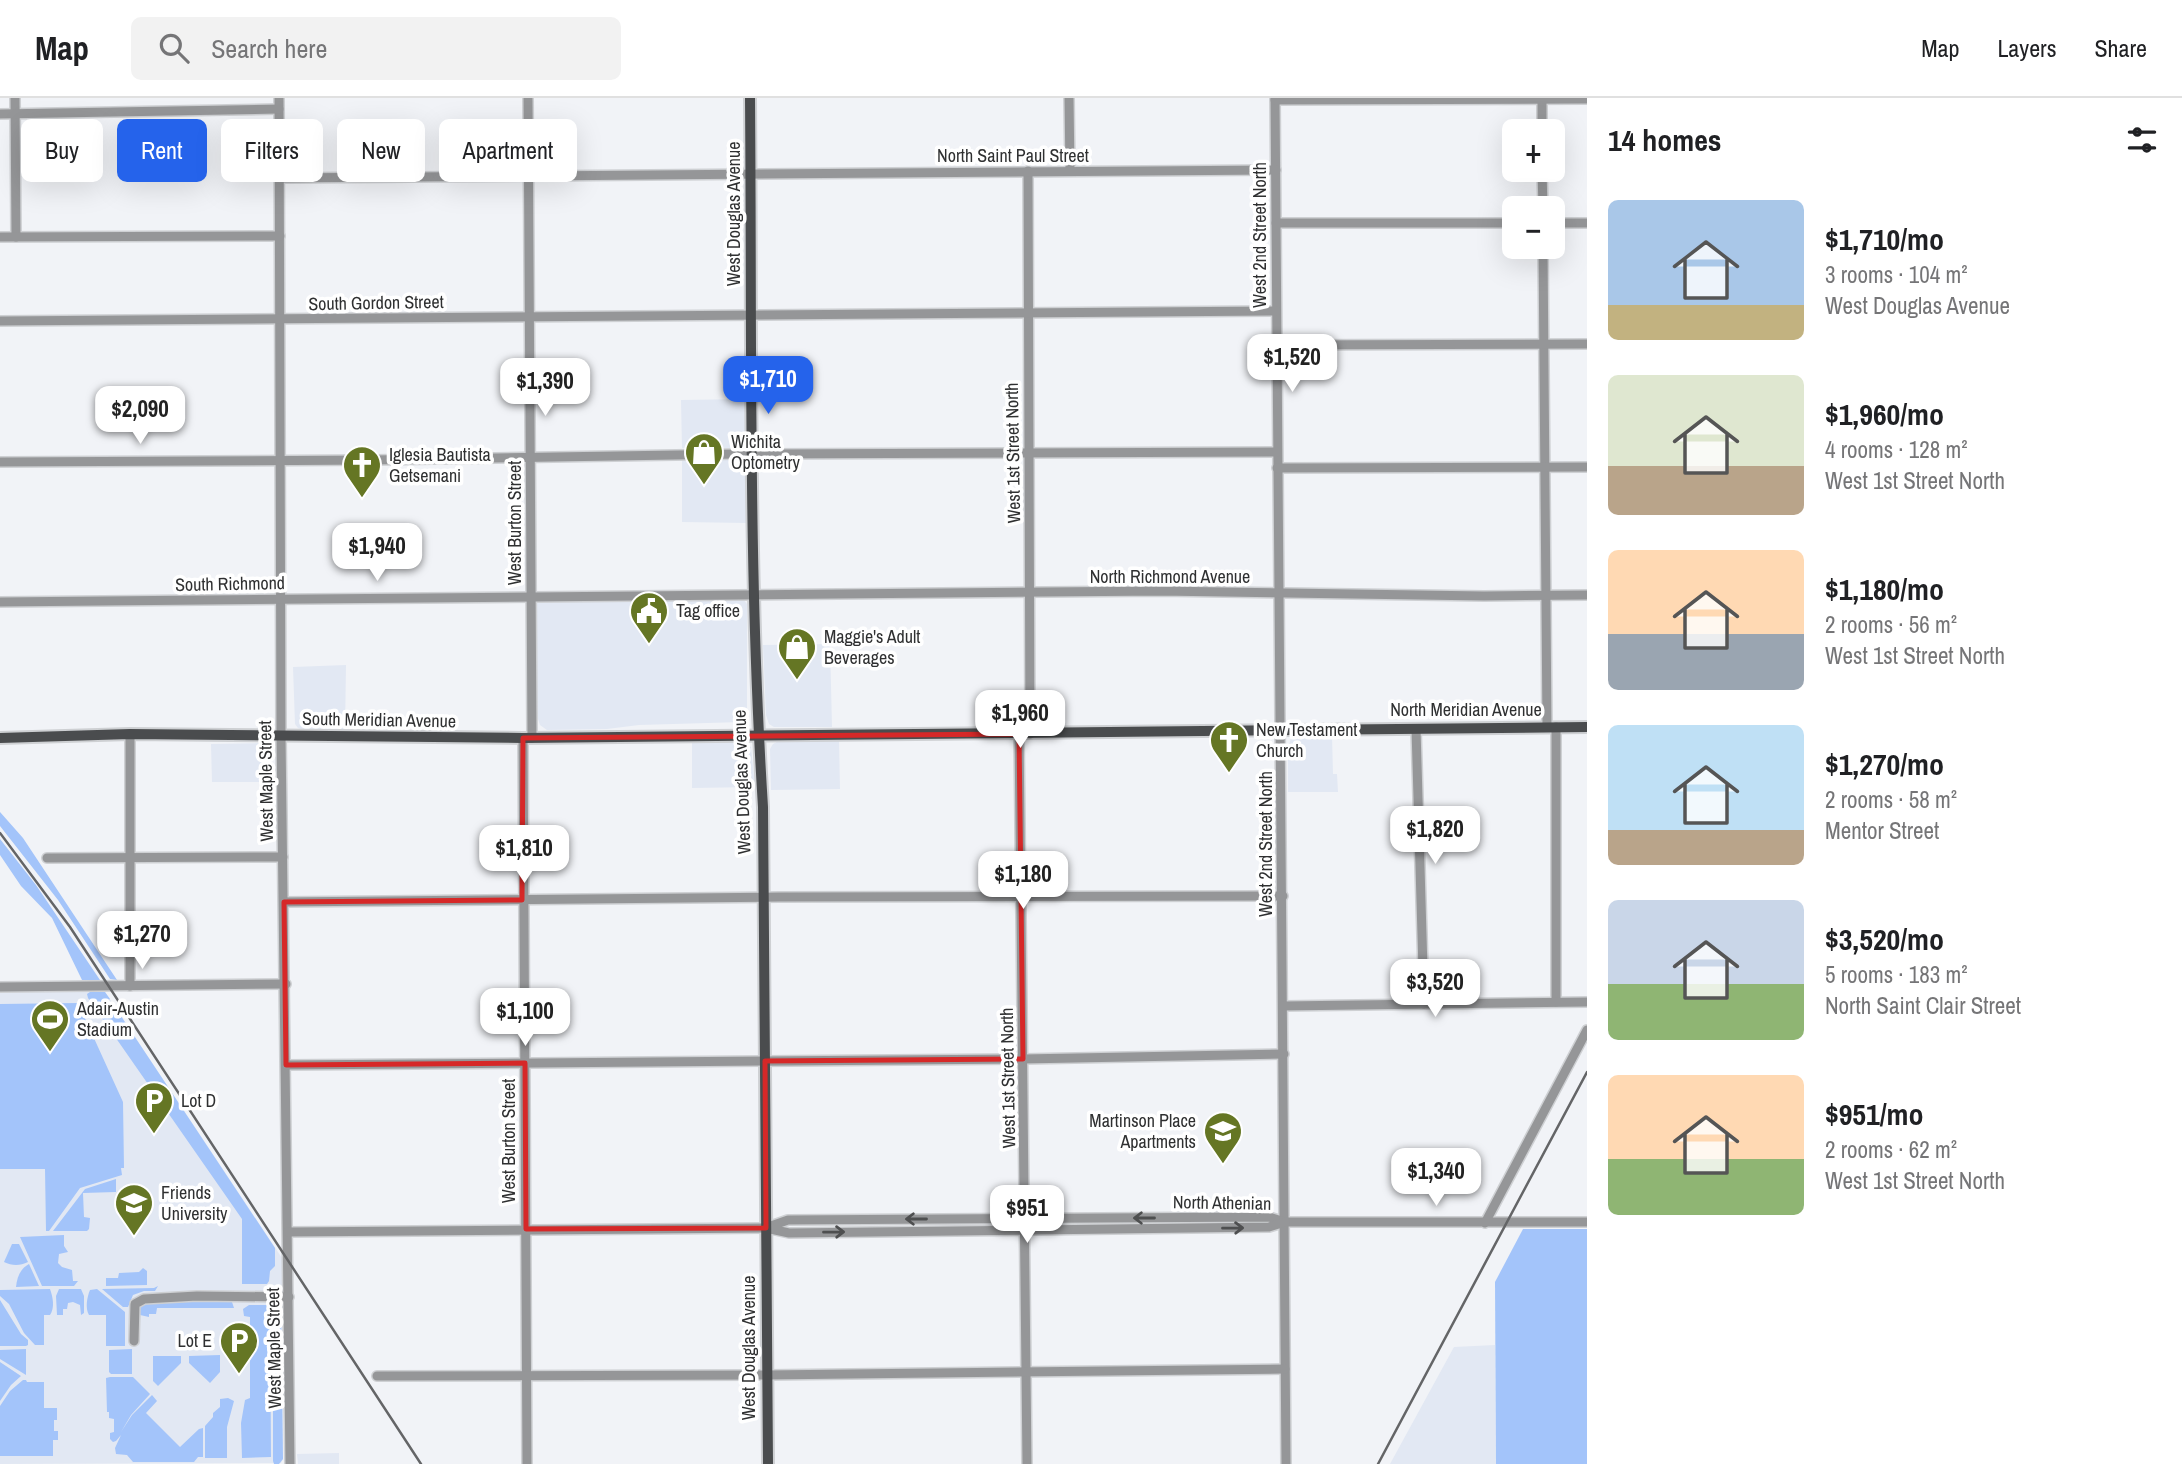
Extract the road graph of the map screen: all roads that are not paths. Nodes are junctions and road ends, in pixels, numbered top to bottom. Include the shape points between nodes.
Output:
1 (15, 98) edge
2 (279, 98) edge
3 (528, 98) edge
4 (750, 98) edge
5 (1069, 98) edge
6 (1542, 98) edge
7 (1275, 99) edge
8 (1587, 99) edge
9 (279, 109) junction
10 (0, 114) edge
11 (15, 114) junction
12 (279, 119) edge
13 (528, 119) edge
14 (1542, 119) edge
15 (1276, 170) junction
16 (1070, 171) junction
17 (1028, 172) junction
18 (751, 174) junction
19 (577, 176) edge
20 (439, 177) edge
21 (323, 178) edge
22 (279, 182) edge
23 (528, 182) edge
24 (1276, 223) junction
25 (1502, 223) edge
26 (1565, 223) edge
27 (1587, 223) edge
28 (280, 236) junction
29 (0, 237) edge
30 (16, 237) junction
31 (1543, 259) edge
32 (1276, 311) junction
33 (1027, 312) junction
34 (752, 314) junction
35 (529, 317) junction
36 (280, 320) junction
37 (0, 321) edge
38 (1544, 344) junction
39 (1587, 344) edge
40 (1277, 345) junction
41 (1029, 452) junction
42 (1277, 452) junction
43 (753, 454) junction
44 (531, 457) junction
45 (0, 461) edge
46 (281, 461) junction
47 (1545, 467) junction
48 (1587, 467) edge
49 (1277, 468) junction
50 (754, 593) junction
51 (1030, 593) junction
52 (1279, 593) junction
53 (1545, 595) junction
54 (1587, 595) edge
55 (531, 596) junction
56 (281, 599) junction
57 (0, 601) edge
58 (1551, 727) junction
59 (1587, 727) edge
60 (1416, 729) junction
61 (1281, 730) junction
62 (130, 734) junction
63 (1024, 734) junction
64 (758, 735) junction
65 (281, 736) junction
66 (0, 738) edge
67 (527, 738) junction
68 (47, 858) dead end
69 (131, 858) junction
70 (283, 858) junction
71 (1022, 896) junction
72 (1283, 897) junction
73 (764, 898) junction
74 (522, 900) junction
75 (284, 902) junction
76 (285, 984) junction
77 (130, 986) junction
78 (0, 987) edge
79 (1556, 1002) junction
80 (1587, 1002) edge
81 (1423, 1004) junction
82 (1283, 1006) junction
83 (1587, 1030) edge
84 (1284, 1054) junction
85 (1024, 1059) junction
86 (765, 1061) junction
87 (525, 1063) junction
88 (286, 1065) junction
89 (1026, 1218) junction
90 (1285, 1222) junction
91 (1587, 1222) edge
92 (1485, 1223) junction
93 (526, 1228) junction
94 (766, 1228) junction
95 (1026, 1230) junction
96 (288, 1232) junction
97 (289, 1297) junction
98 (134, 1341) dead end
99 (1285, 1369) junction
100 (1027, 1372) junction
101 (767, 1375) junction
102 (377, 1376) dead end
103 (527, 1376) junction
104 (290, 1464) edge
105 (527, 1464) edge
106 (768, 1464) edge
107 (1027, 1464) edge
108 (1286, 1464) edge

1 - 11 street
2 - 9 street, West Maple Street
3 - 13 street, West Burton Street
4 - 18 main road, West Douglas Avenue
5 - 16 street
6 - 7 street
6 - 8 street
6 - 14 street
7 - 15 street, West 2nd Street North
9 - 11 street
9 - 12 street, West Maple Street
10 - 11 street
11 - 30 street
15 - 16 street, North Saint Paul Street
15 - 24 street, West 2nd Street North
16 - 17 street, North Saint Paul Street
17 - 18 street, North Saint Paul Street
17 - 33 street, West 1st Street North
18 - 19 street, North Saint Paul Street
18 - 34 main road, West Douglas Avenue
20 - 21 street, North Saint Paul Street
22 - 28 street, West Maple Street
23 - 35 street, West Burton Street
24 - 25 street
24 - 32 street, West 2nd Street North
26 - 27 street
28 - 30 street
28 - 36 street, West Maple Street
29 - 30 street
31 - 38 street
32 - 33 street, South Gordon Street
32 - 40 street, West 2nd Street North
33 - 34 street, South Gordon Street
33 - 41 street, West 1st Street North
34 - 35 street, South Gordon Street
34 - 43 main road, West Douglas Avenue
35 - 36 street, South Gordon Street
35 - 44 street, West Burton Street
36 - 37 street, South Gordon Street
36 - 46 street, West Maple Street
38 - 39 street
38 - 40 street
38 - 47 street
40 - 42 street, West 2nd Street North
41 - 42 street
41 - 43 street
41 - 51 street, West 1st Street North
42 - 49 street, West 2nd Street North
43 - 44 street
43 - 50 main road, West Douglas Avenue
44 - 46 street
44 - 55 street, West Burton Street
45 - 46 street
46 - 56 street, West Maple Street
47 - 48 street
47 - 49 street
47 - 53 street
49 - 52 street, West 2nd Street North
50 - 51 street, North Richmond Avenue
50 - 55 street, South Richmond
50 - 64 main road, West Douglas Avenue
51 - 52 street, North Richmond Avenue
51 - 63 street, West 1st Street North
52 - 53 street, North Richmond Avenue
52 - 61 street, West 2nd Street North
53 - 54 street, North Richmond Avenue
53 - 58 street
55 - 56 street, South Richmond
55 - 67 street, West Burton Street
56 - 57 street, South Richmond
56 - 65 street, West Maple Street
58 - 59 main road, North Meridian Avenue
58 - 60 main road, North Meridian Avenue
58 - 79 street
60 - 61 main road, North Meridian Avenue
60 - 81 street
61 - 63 main road, North Meridian Avenue
61 - 72 street, West 2nd Street North
62 - 65 main road, South Meridian Avenue
62 - 66 main road, South Meridian Avenue
62 - 69 street
63 - 64 main road, North Meridian Avenue
63 - 71 street, West 1st Street North
64 - 67 main road, South Meridian Avenue
64 - 73 main road, West Douglas Avenue
65 - 67 main road, South Meridian Avenue
65 - 70 street, West Maple Street
67 - 74 street, West Burton Street
68 - 69 street
69 - 70 street
69 - 77 street
70 - 75 street, West Maple Street
71 - 72 street
71 - 73 street
71 - 85 street, West 1st Street North
72 - 82 street, West 2nd Street North
73 - 74 street
73 - 86 main road, West Douglas Avenue
74 - 75 street
74 - 87 street, West Burton Street
75 - 76 street, West Maple Street
76 - 77 street
76 - 88 street, West Maple Street
77 - 78 street
79 - 80 street
79 - 81 street
81 - 82 street
82 - 84 street, West 2nd Street North
83 - 92 street
84 - 85 street
84 - 90 street, West 2nd Street North
85 - 86 street
85 - 89 street, West 1st Street North
86 - 87 street
86 - 94 main road, West Douglas Avenue
87 - 88 street
87 - 93 street, West Burton Street
88 - 96 street, West Maple Street
90 -> 89 street, North Athenian via 1269,1217
89 -> 94 street, North Athenian via 788,1220
89 - 95 street, West 1st Street North
90 - 92 street
95 -> 90 street, North Athenian via 1269,1227
90 - 99 street, West 2nd Street North
91 - 92 street
93 - 94 street
93 - 96 street
93 - 103 street, West Burton Street
94 -> 95 street, North Athenian via 789,1233
94 - 101 main road, West Douglas Avenue
95 - 100 street, West 1st Street North
96 - 97 street, West Maple Street
97 - 98 street via 144,1299 135,1304
97 - 104 street, West Maple Street
99 - 100 street
99 - 108 street, West 2nd Street North
100 - 101 street
100 - 107 street, West 1st Street North
101 - 103 street
101 - 106 main road, West Douglas Avenue
102 - 103 street
103 - 105 street, West Burton Street

